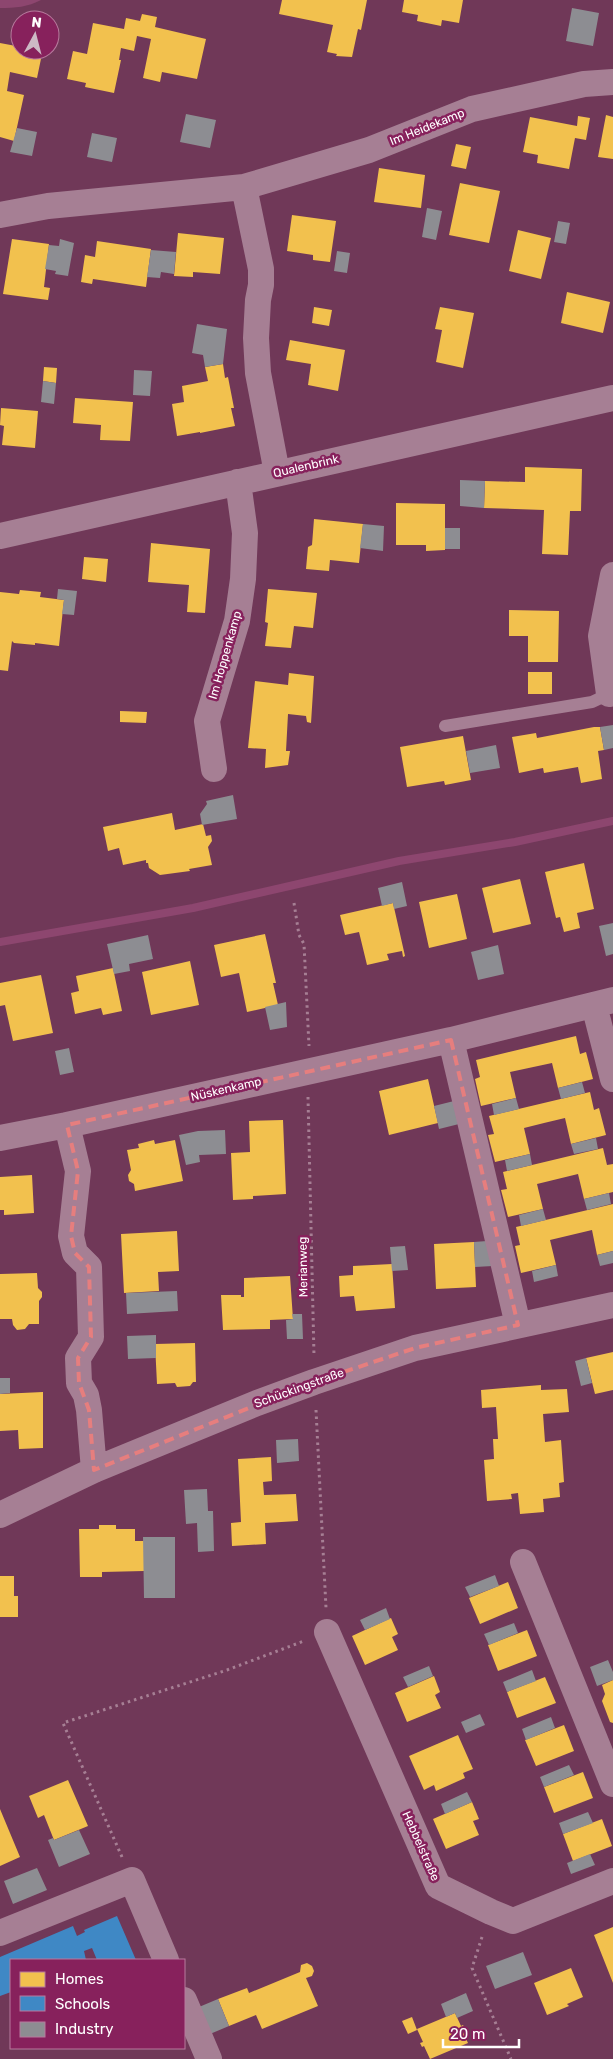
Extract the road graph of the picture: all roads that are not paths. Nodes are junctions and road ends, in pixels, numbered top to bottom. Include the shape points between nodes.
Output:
1 (613, 82) edge
2 (244, 187) junction
3 (0, 215) edge
4 (612, 401) edge
5 (277, 473) junction
6 (238, 482) junction
7 (0, 536) edge
8 (613, 575) edge
9 (609, 694) joint
10 (446, 726) dead end
11 (214, 768) dead end
12 (603, 1002) edge
13 (451, 1040) junction
14 (613, 1079) edge
15 (67, 1125) junction
16 (0, 1138) edge
17 (613, 1305) edge
18 (518, 1325) junction
19 (94, 1470) junction
20 (0, 1514) edge
21 (523, 1562) dead end
22 (327, 1632) road end
23 (613, 1784) edge
24 (613, 1881) edge
25 (0, 1933) edge
26 (166, 1959) edge
27 (185, 2002) edge
28 (209, 2059) edge

1 - 2 street, Im Heidekamp via 584,84 472,109 369,150
2 - 3 street, Im Heidekamp via 48,206
2 - 5 street via 261,269 256,338 258,373
4 - 5 street, Qualenbrink
5 - 6 street, Qualenbrink
6 - 7 street, Qualenbrink
6 - 11 street, Im Hoppenkamp via 245,533 243,579 237,621 207,722
8 - 9 street via 601,636
9 - 10 lane via 592,702
12 - 13 street, Nüskenkamp
12 - 14 street, Nüskenkamp
13 - 15 street, Nüskenkamp
13 - 18 street
15 - 16 street, Nüskenkamp
15 - 19 street via 78,1171 71,1236 75,1253 89,1267 91,1337 78,1358 79,1383 89,1410
17 - 18 street, Schückingstraße
18 - 19 street, Schückingstraße via 415,1348 314,1382
19 - 20 street, Schückingstraße
21 - 23 street
22 - 24 street, Hebbelstraße via 438,1886 513,1921
25 - 26 street via 132,1880
27 - 28 street

